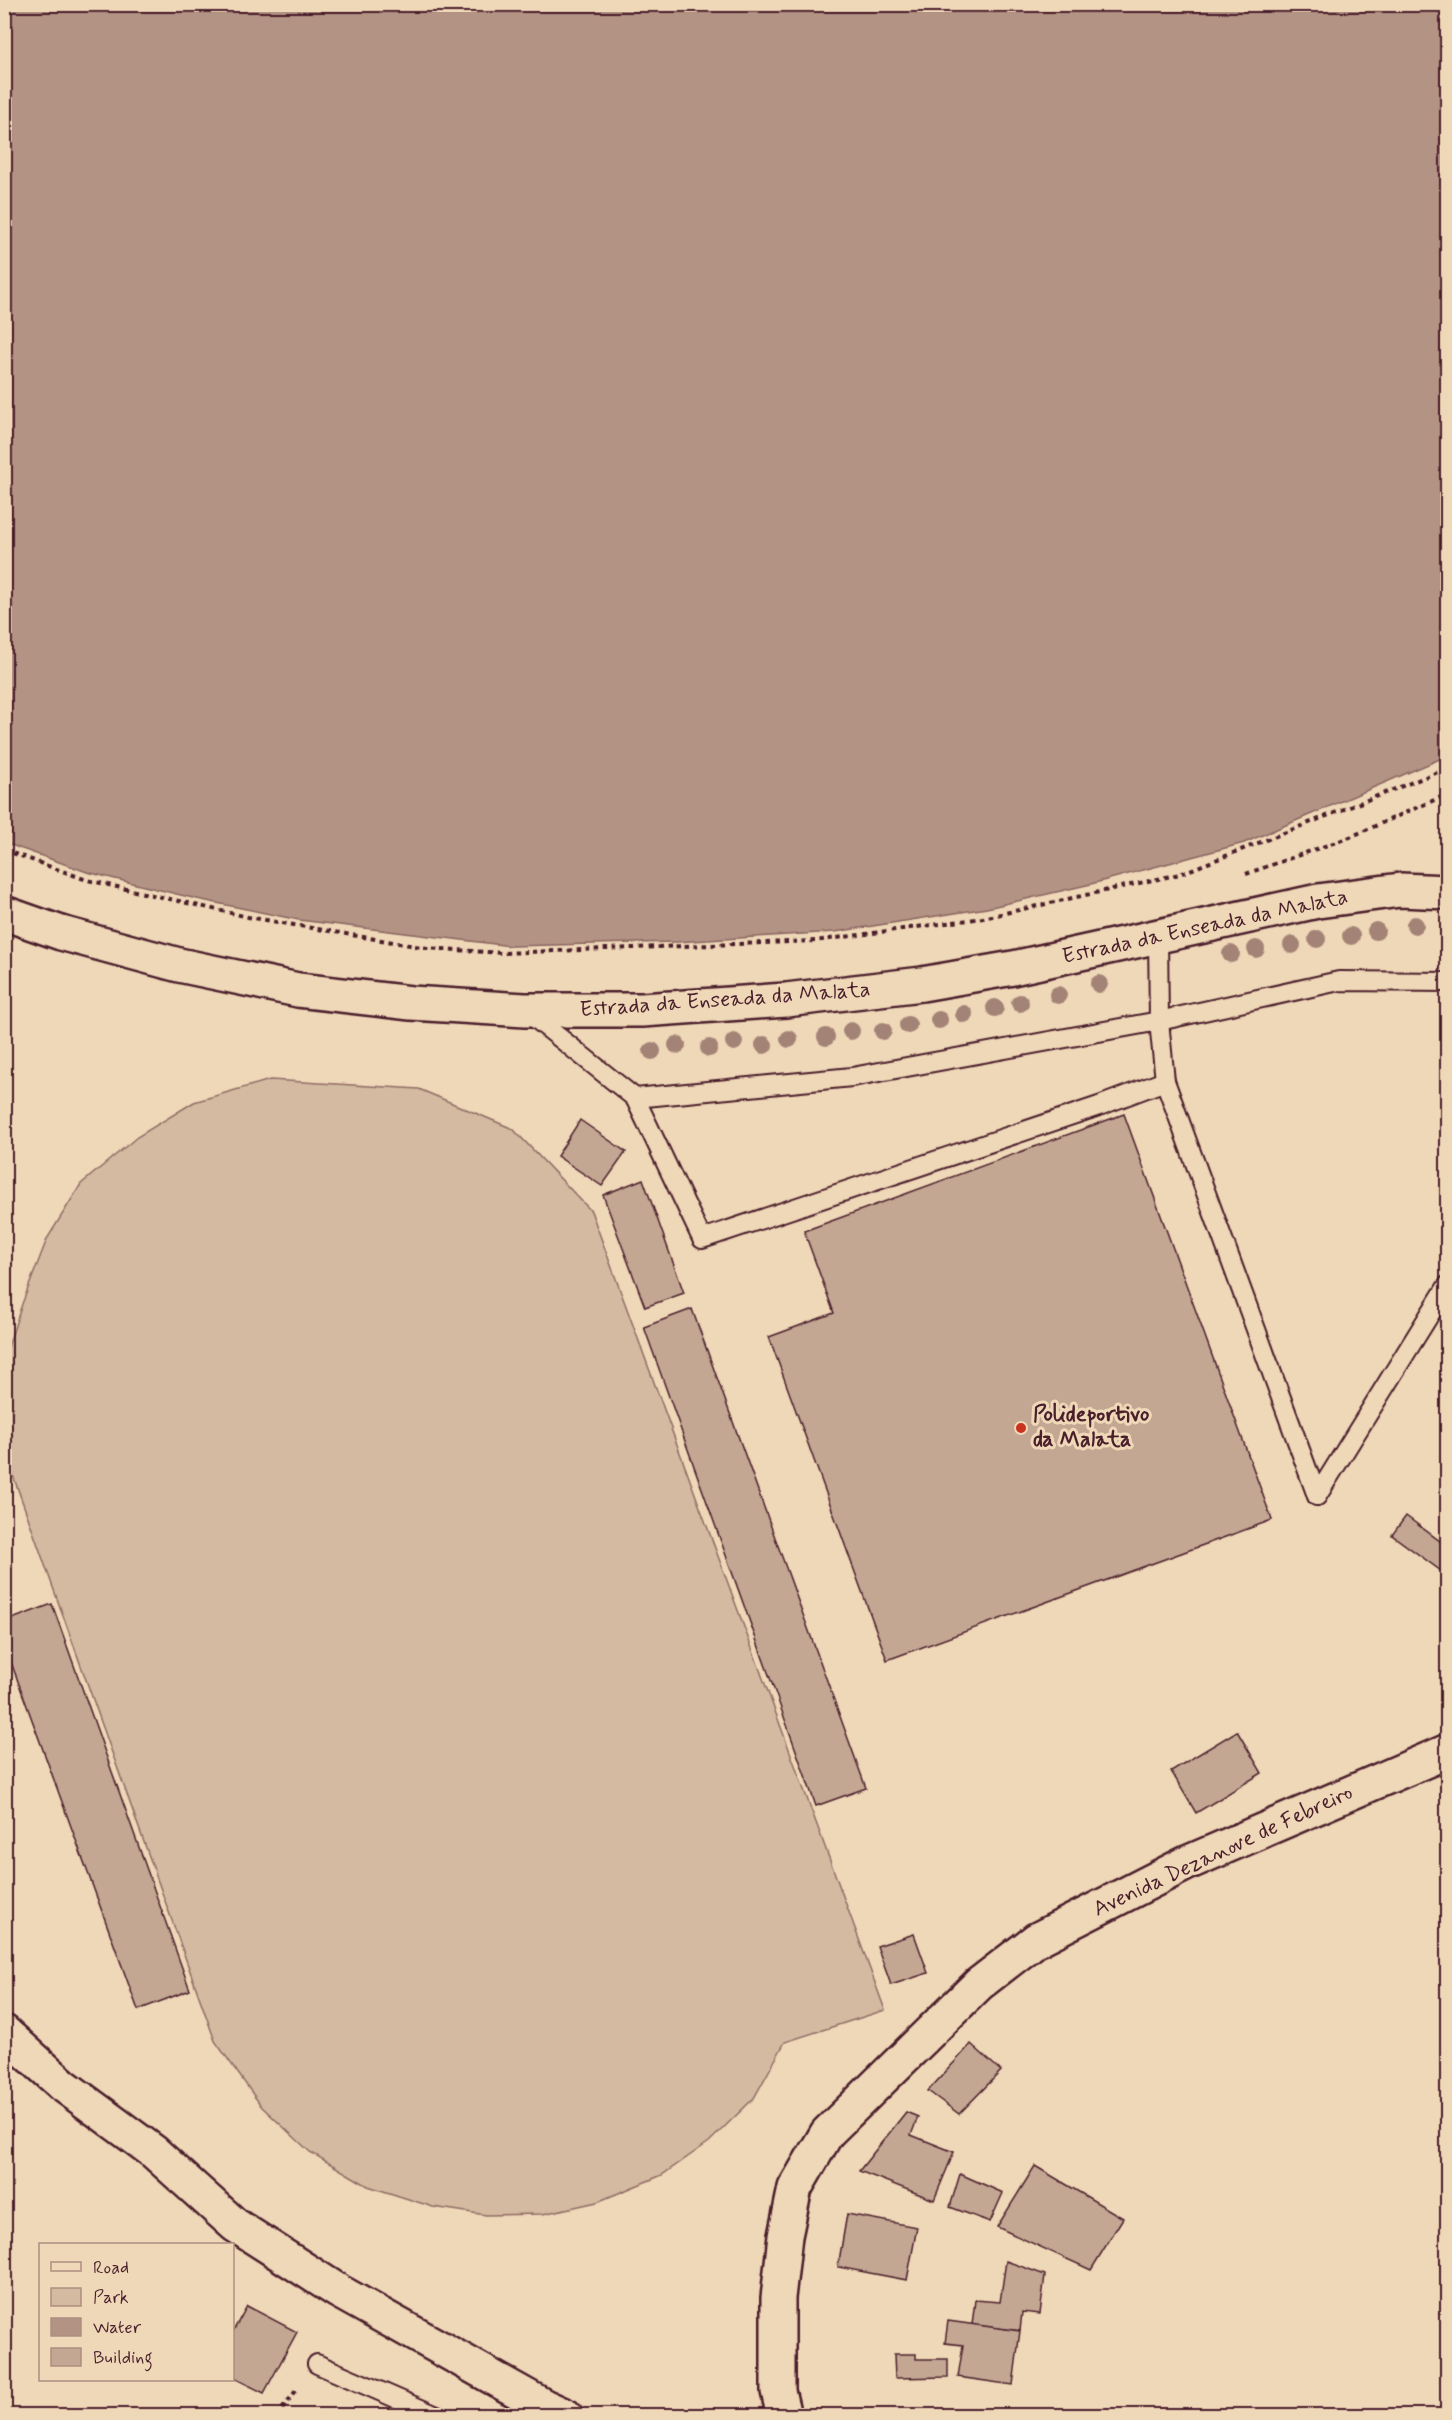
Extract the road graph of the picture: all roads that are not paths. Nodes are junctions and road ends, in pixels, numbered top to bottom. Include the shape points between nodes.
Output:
1 (1448, 892) edge
2 (4, 913) edge
3 (1158, 936) junction
4 (1448, 982) edge
5 (525, 1010) junction
6 (1159, 1021) junction
7 (1165, 1081) junction
8 (635, 1098) junction
9 (1448, 1285) edge
10 (1448, 1750) edge
11 (4, 2032) edge
12 (317, 2364) dead end
13 (437, 2415) edge
14 (566, 2415) edge
15 (784, 2415) edge

1 - 3 main road, Estrada da Enseada da Malata via 1400,890 1318,901
2 - 5 main road, Estrada da Enseada da Malata via 179,965 298,990 411,1003
3 - 5 main road, Estrada da Enseada da Malata via 922,984 786,1000 642,1010
3 - 6 lane
4 - 6 lane via 1339,981
5 - 8 lane
6 - 7 lane
6 - 8 lane via 852,1077
7 - 8 lane via 702,1239
7 - 9 lane via 1317,1496
10 - 15 main road, Avenida Dezanove de Febreiro via 1187,1863 1036,1940 979,1984 827,2133 795,2188 784,2236 778,2298 778,2391
11 - 14 main road via 63,2085 154,2152 235,2225 338,2291
12 - 13 lane

